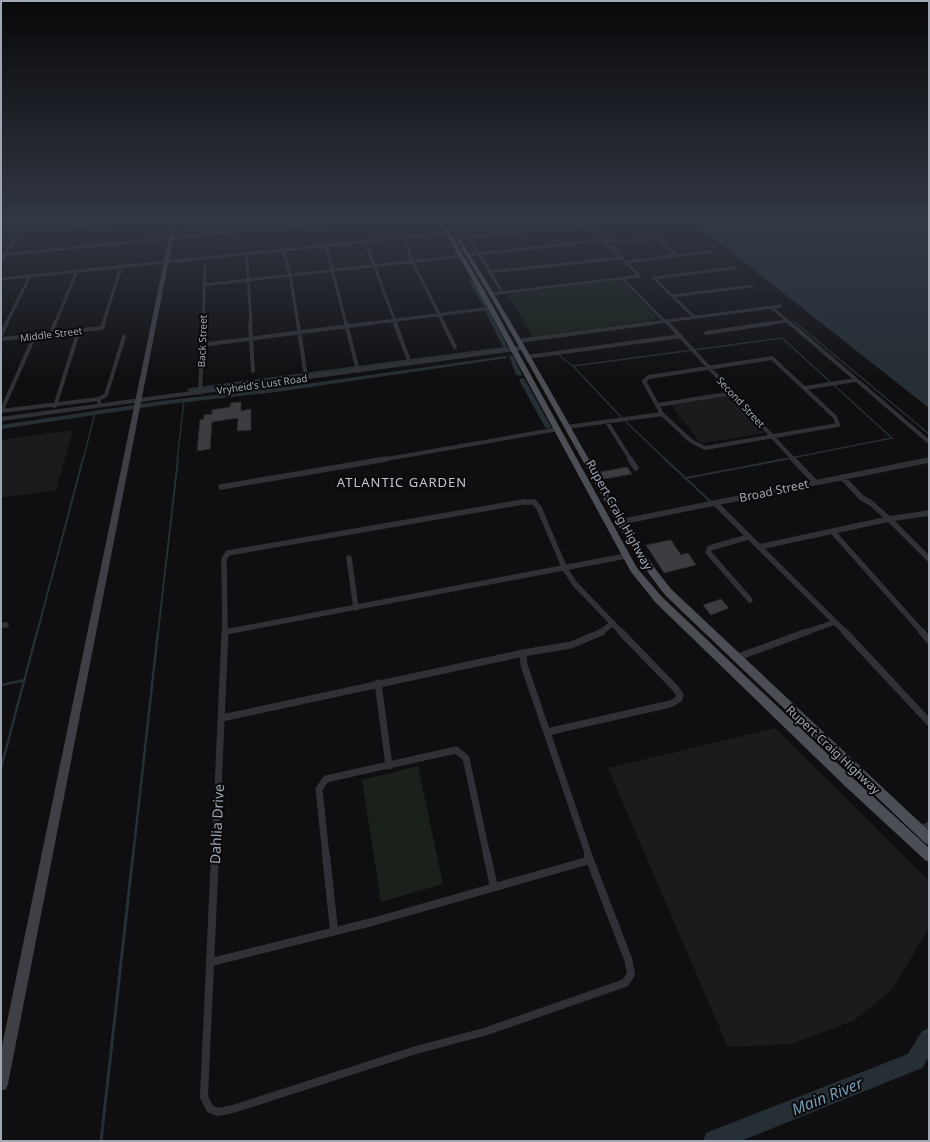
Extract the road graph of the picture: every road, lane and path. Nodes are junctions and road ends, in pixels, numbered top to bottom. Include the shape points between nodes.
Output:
1 (83, 271) edge
2 (120, 271) edge
3 (164, 271) edge
4 (205, 271) edge
5 (248, 271) edge
6 (289, 271) edge
7 (321, 271) edge
8 (332, 271) edge
9 (376, 271) edge
10 (418, 271) edge
11 (473, 271) edge
12 (475, 271) edge
13 (496, 271) edge
14 (635, 271) edge
15 (708, 271) edge
16 (77, 272) junction
17 (489, 272) joint
18 (290, 275) junction
19 (30, 276) junction
20 (1, 279) edge
21 (623, 279) junction
22 (249, 280) junction
23 (204, 285) junction
24 (752, 286) dead end
25 (502, 292) junction
26 (491, 294) junction
27 (672, 296) junction
28 (780, 306) dead end
29 (771, 307) junction
30 (491, 308) junction
31 (439, 315) junction
32 (694, 318) junction
33 (393, 321) junction
34 (787, 321) junction
35 (666, 322) junction
36 (348, 327) junction
37 (79, 330) junction
38 (300, 333) junction
39 (706, 333) dead end
40 (51, 334) junction
41 (1, 335) edge
42 (35, 335) junction
43 (681, 336) junction
44 (124, 337) dead end
45 (1, 339) edge
46 (253, 339) junction
47 (201, 345) junction
48 (518, 346) junction
49 (455, 347) dead end
50 (527, 357) junction
51 (408, 358) dead end
52 (710, 368) junction
53 (358, 370) junction
54 (253, 371) dead end
55 (305, 372) dead end
56 (856, 380) junction
57 (804, 388) junction
58 (200, 392) junction
59 (734, 393) junction
60 (99, 399) junction
61 (55, 405) junction
62 (138, 405) junction
63 (658, 405) junction
64 (98, 406) junction
65 (1, 412) edge
66 (53, 412) junction
67 (662, 414) junction
68 (1, 419) edge
69 (607, 422) junction
70 (563, 428) junction
71 (774, 437) junction
72 (929, 442) edge
73 (929, 460) edge
74 (636, 468) dead end
75 (842, 476) junction
76 (815, 482) junction
77 (220, 487) dead end
78 (715, 503) junction
79 (929, 513) edge
80 (889, 519) junction
81 (620, 522) junction
82 (832, 531) junction
83 (748, 537) junction
84 (759, 547) junction
85 (626, 556) junction
86 (349, 558) dead end
87 (929, 559) edge
88 (565, 568) junction
89 (750, 600) dead end
90 (356, 608) junction
91 (835, 622) junction
92 (612, 623) junction
93 (225, 632) junction
94 (929, 640) edge
95 (523, 653) junction
96 (738, 657) junction
97 (378, 684) junction
98 (222, 718) junction
99 (929, 722) edge
100 (547, 732) junction
101 (389, 766) junction
102 (929, 825) edge
103 (920, 830) junction
104 (929, 839) edge
105 (929, 856) edge
106 (590, 860) junction
107 (494, 887) junction
108 (334, 930) junction
109 (211, 962) junction
110 (1, 1084) edge

1 - 16 street
2 - 37 street, Middle Street via 102,328
3 - 62 main road
4 - 23 street, Back Street
5 - 22 street
6 - 18 street
7 - 18 street
8 - 36 street
9 - 33 street
10 - 31 street
11 - 30 main road, Rupert Craig Highway
12 - 26 main road, Rupert Craig Highway
13 - 17 street
14 - 21 street via 640,276
15 - 27 street via 654,278
16 - 19 street
16 - 40 street
17 - 25 street
18 - 22 street
18 - 38 street
19 - 20 street
19 - 41 street
21 - 25 street
21 - 35 street, Second Street
22 - 23 street
22 - 46 street
23 - 47 street, Back Street
24 - 27 street
25 - 26 street
26 - 48 main road, Rupert Craig Highway
27 - 32 street
28 - 29 street, Vryheid's Lust Road
29 - 32 street, Vryheid's Lust Road
29 - 34 street
30 - 31 street
30 - 48 main road, Rupert Craig Highway
31 - 33 street
31 - 49 street
32 - 35 street, Vryheid's Lust Road
33 - 36 street
33 - 51 street
34 - 39 street
34 - 56 street
35 - 43 street, Second Street
35 - 48 street, Vryheid's Lust Road
36 - 38 street
36 - 53 street
37 - 40 street, Middle Street
37 - 61 street
38 - 46 street
38 - 55 street
40 - 42 street, Middle Street
42 - 45 street, Middle Street
42 - 65 street
43 - 50 street
43 - 52 street, Second Street
44 - 60 street via 106,395
46 - 47 street
46 - 54 street
47 - 58 street, Back Street
48 - 50 main road, Rupert Craig Highway
48 - 53 street, Vryheid's Lust Road
48 - 70 main road, Rupert Craig Highway
50 - 70 main road, Rupert Craig Highway
52 - 57 street via 772,358
52 - 59 street, Second Street
52 - 63 street via 645,379 647,389
53 - 58 street, Vryheid's Lust Road
56 - 57 street
56 - 72 street
57 - 71 street via 835,417 838,424
58 - 62 street, Vryheid's Lust Road
59 - 63 street
59 - 71 street, Second Street
60 - 61 street
60 - 64 street
61 - 65 street
61 - 66 street
62 - 64 street, Vryheid's Lust Road
62 - 110 main road
63 - 67 street
64 - 66 street, Vryheid's Lust Road
66 - 68 street, Vryheid's Lust Road
67 - 69 street
67 - 71 street via 691,441 705,448
69 - 70 street
69 - 74 street
70 - 77 street
70 - 81 main road, Rupert Craig Highway
70 - 85 main road, Rupert Craig Highway
71 - 76 street, Second Street
73 - 75 street, Broad Street
75 - 76 street, Broad Street
75 - 80 street via 862,498
76 - 78 street, Broad Street
78 - 81 street, Broad Street
78 - 83 street
79 - 80 street
80 - 82 street
80 - 87 street
81 - 96 main road, Rupert Craig Highway via 637,552 659,582
82 - 84 street
82 - 94 street
83 - 84 street
83 - 89 street via 708,550
84 - 91 street
85 - 88 street
85 - 105 main road, Rupert Craig Highway via 659,600
86 - 90 street
88 - 90 street
88 - 92 street via 575,584
88 - 93 street, Dahlia Drive via 534,502 377,526 228,553 224,559
90 - 93 street
91 - 96 street
91 - 99 street
92 - 95 street via 598,635 585,640 555,649
92 - 100 street via 676,688 680,695 678,699 670,704
93 - 98 street, Dahlia Drive
95 - 97 street
95 - 100 street via 524,665
96 - 103 main road, Rupert Craig Highway
97 - 98 street
97 - 101 street
98 - 109 street, Dahlia Drive
100 - 106 street
101 - 107 street via 456,750 466,758
101 - 108 street via 326,779 319,789
102 - 103 street
103 - 104 main road, Rupert Craig Highway
106 - 107 street
106 - 109 street, Dahlia Drive via 628,960 630,974 625,983 484,1032 218,1112 210,1109 204,1097
107 - 108 street via 372,922
108 - 109 street

